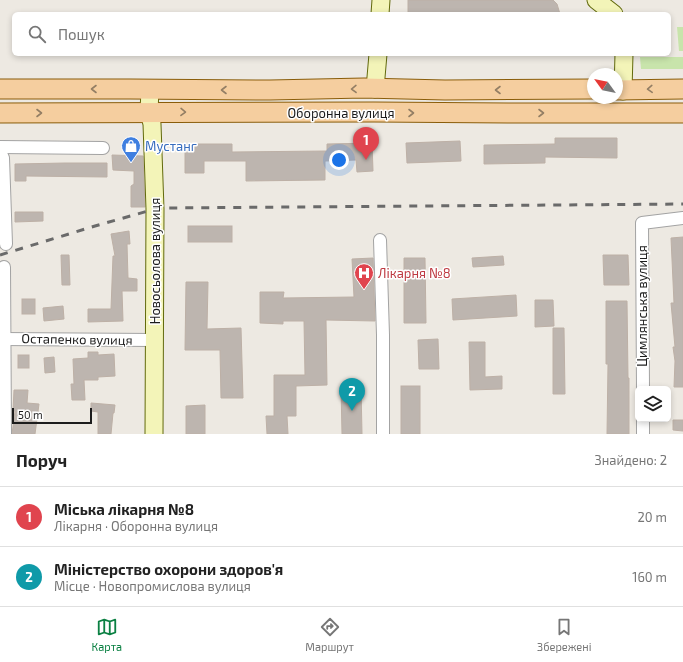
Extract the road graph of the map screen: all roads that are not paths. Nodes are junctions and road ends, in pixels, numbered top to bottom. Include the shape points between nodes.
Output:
1 (381, 0) edge
2 (596, 0) edge
3 (380, 12) edge
4 (611, 12) edge
5 (378, 56) edge
6 (624, 56) edge
7 (622, 68) edge
8 (0, 89) edge
9 (150, 89) junction
10 (375, 89) junction
11 (683, 89) edge
12 (587, 90) edge
13 (623, 91) edge
14 (149, 112) junction
15 (0, 113) edge
16 (683, 113) edge
17 (0, 147) edge
18 (103, 148) dead end
19 (0, 151) edge
20 (683, 218) edge
21 (380, 240) dead end
22 (6, 244) dead end
23 (4, 267) dead end
24 (2, 338) edge
25 (155, 340) junction
26 (643, 386) edge
27 (643, 422) edge
28 (5, 434) edge
29 (154, 434) edge
30 (383, 434) edge
31 (643, 434) edge

1 - 3 street
2 - 4 street
5 - 10 street
6 - 7 street
9 -> 8 main road, Оборонна вулиця
10 -> 9 main road, Оборонна вулиця
9 - 14 street, Новосьолова вулиця
12 -> 10 main road, Оборонна вулиця
11 -> 13 main road
15 -> 14 main road, Оборонна вулиця
14 -> 16 main road, Оборонна вулиця
14 - 25 street, Новосьолова вулиця via 152,124 155,209
17 - 18 street
19 - 22 street via 3,158
20 - 26 street, Цимлянська вулиця via 642,223
21 - 30 street
23 - 24 street
24 - 25 street, Остапенко вулиця
24 - 28 street
25 - 29 street, Новосьолова вулиця
27 - 31 street

